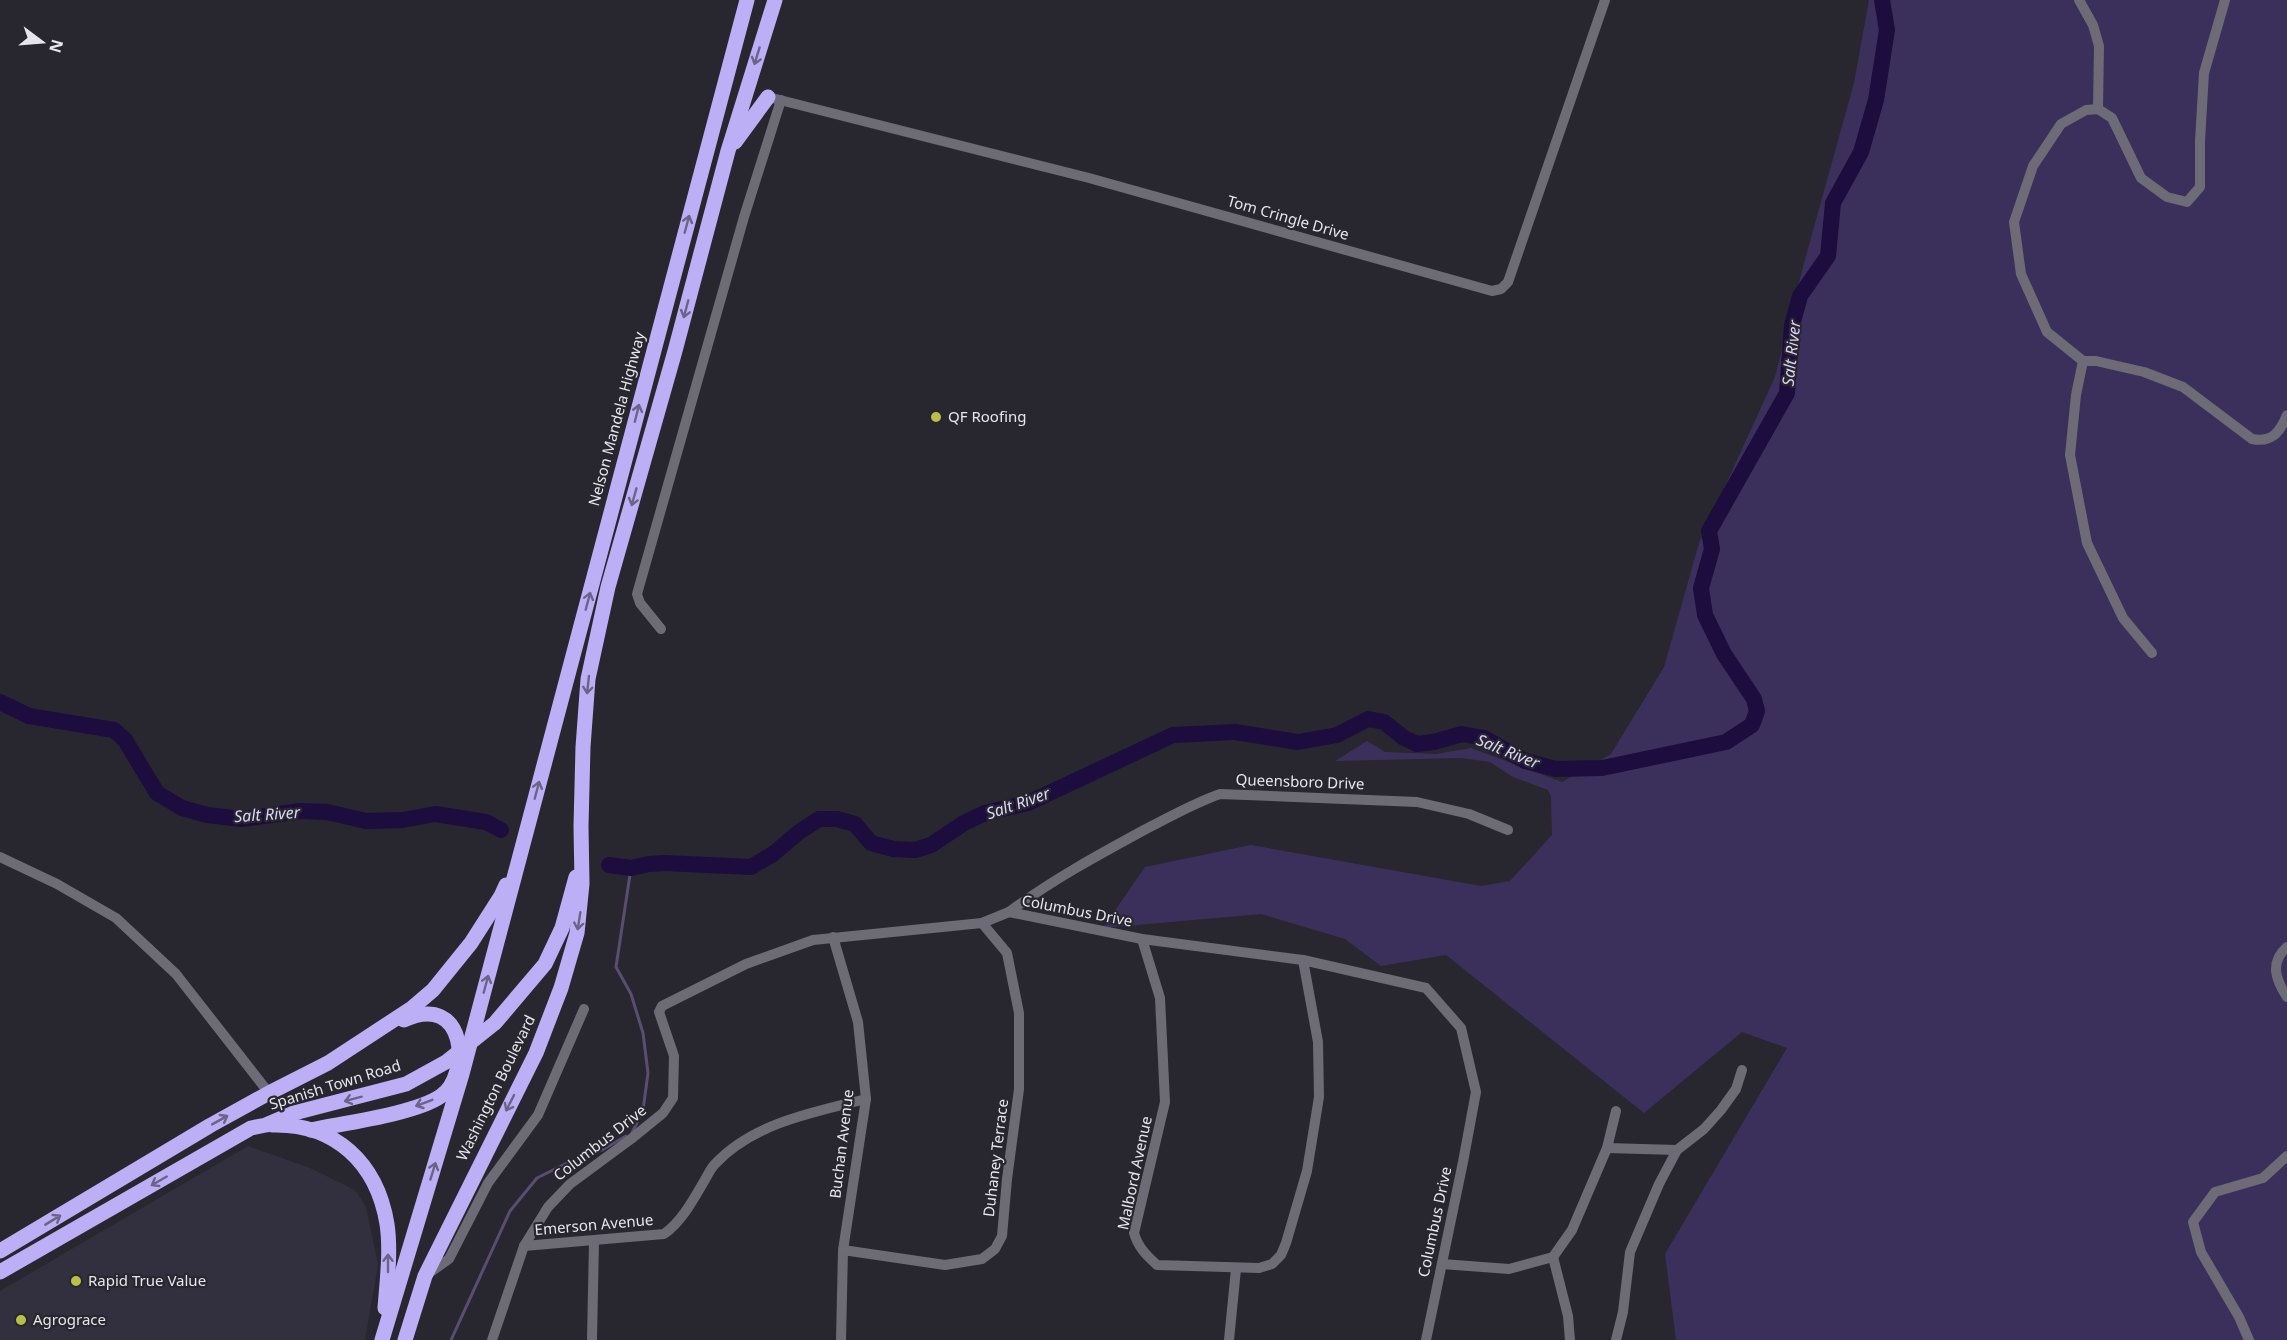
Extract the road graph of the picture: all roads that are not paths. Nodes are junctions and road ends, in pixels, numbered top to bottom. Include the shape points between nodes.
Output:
1 (747, 0) edge
2 (775, 0) edge
3 (1605, 0) edge
4 (2079, 0) edge
5 (2225, 0) edge
6 (774, 98) junction
7 (2098, 109) junction
8 (728, 152) junction
9 (2083, 361) junction
10 (2287, 415) edge
11 (661, 629) dead end
12 (2152, 653) dead end
13 (1508, 830) dead end
14 (581, 842) junction
15 (522, 846) junction
16 (0, 857) edge
17 (1009, 912) junction
18 (982, 923) junction
19 (833, 938) junction
20 (1142, 939) junction
21 (2287, 947) edge
22 (1303, 960) junction
23 (2287, 997) edge
24 (584, 1009) dead end
25 (371, 1035) junction
26 (1742, 1070) dead end
27 (269, 1093) junction
28 (866, 1099) junction
29 (1616, 1111) dead end
30 (266, 1125) junction
31 (311, 1130) junction
32 (1607, 1148) junction
33 (1677, 1150) junction
34 (2287, 1156) edge
35 (594, 1241) junction
36 (524, 1245) junction
37 (843, 1250) junction
38 (1, 1251) edge
39 (1553, 1257) junction
40 (1442, 1264) junction
41 (5, 1269) edge
42 (1236, 1269) junction
43 (425, 1276) junction
44 (382, 1340) edge
45 (405, 1340) edge
46 (492, 1340) edge
47 (592, 1340) edge
48 (841, 1340) edge
49 (1229, 1340) edge
50 (1426, 1340) edge
51 (1570, 1340) edge
52 (1616, 1340) edge
53 (2249, 1340) edge

15 -> 1 highway, Nelson Mandela Highway
2 -> 8 highway
3 - 6 street, Tom Cringle Drive via 1508,282 1492,291 1089,178
4 - 7 street via 2093,25 2098,46
5 - 7 street via 2204,73 2200,187 2187,202 2167,197 2141,177 2112,118
6 - 8 highway
6 - 11 street via 637,594
7 - 9 street via 2086,110 2061,124 2033,166 2014,222 2021,274 2047,332
8 -> 14 highway via 608,587 588,679
9 - 10 street via 2144,372 2183,387 2252,439 2271,439
9 - 12 street via 2070,455 2087,543 2123,618
13 - 17 street, Queensboro Drive via 1469,814 1417,802 1220,794 1110,848
14 -> 30 highway, Spanish Town Road via 562,928 544,964 495,1023 446,1062 406,1084 294,1113
14 -> 43 highway, Washington Boulevard via 580,916 561,988 536,1053
15 - 25 highway, Spanish Town Road via 501,896 471,943 433,990
44 -> 15 highway, Washington Boulevard via 462,1074
16 - 27 street via 116,918 176,974
17 - 18 street, Columbus Drive
17 - 20 street, Columbus Drive
18 - 19 street, Columbus Drive
18 - 37 street, Duhaney Terrace via 1007,953 1019,1013 1019,1089 1002,1236 995,1249 982,1259 945,1265
19 - 28 street, Buchan Avenue via 858,1022
19 - 36 street, Columbus Drive via 813,940 746,964 662,1006 659,1012 674,1056 673,1098 663,1113 560,1193
20 - 22 street, Columbus Drive
20 - 42 street, Malbord Avenue via 1160,998 1165,1102 1134,1233 1137,1244 1157,1265
21 - 23 street via 2275,965 2277,980
22 - 40 street, Columbus Drive via 1426,988 1461,1028 1476,1092
22 - 42 street, Malbord Avenue via 1318,1042 1320,1097 1307,1171 1281,1256 1259,1268
24 - 43 street via 538,1115 488,1183 449,1259
25 - 27 highway, Spanish Town Road via 328,1063
25 -> 31 highway via 416,1015 440,1016 457,1035 459,1060 453,1080 442,1095 420,1105
26 - 33 street via 1736,1089 1721,1110
38 -> 27 highway, Spanish Town Road
28 - 35 street, Emerson Avenue via 795,1117 747,1138 715,1164 690,1205 664,1234
28 - 37 street, Buchan Avenue
29 - 32 street
30 - 31 highway
30 -> 41 highway, Spanish Town Road via 251,1128
44 -> 31 highway via 387,1224 376,1190 369,1171 354,1154 330,1137
32 - 33 street
32 - 39 street via 1572,1230
33 - 52 street via 1630,1252
34 - 53 street via 2262,1178 2215,1192 2193,1222 2201,1252
35 - 36 street, Emerson Avenue
35 - 47 street
36 - 46 street, Columbus Drive
37 - 48 street, Buchan Avenue
38 - 41 highway
39 - 40 street via 1509,1269
39 - 51 street
40 - 50 street, Columbus Drive
42 - 49 street
43 - 45 highway, Washington Boulevard

